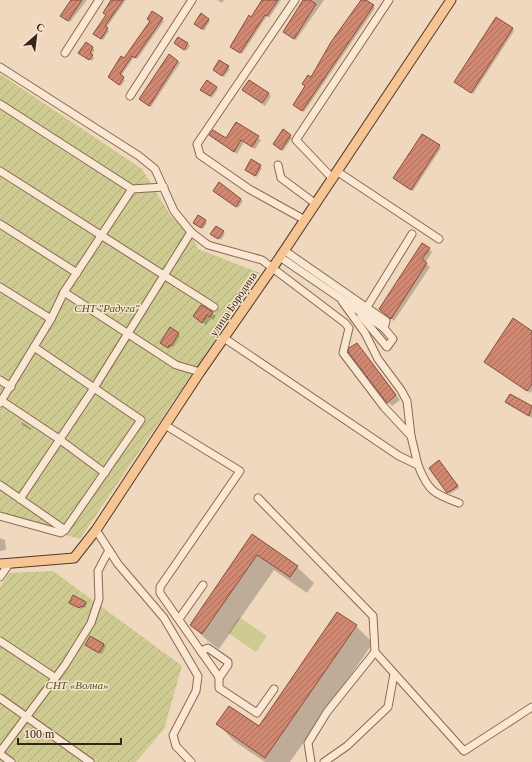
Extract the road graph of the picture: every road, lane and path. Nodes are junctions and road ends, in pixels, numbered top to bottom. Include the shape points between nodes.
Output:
1 (99, 0) edge
2 (192, 0) edge
3 (294, 0) edge
4 (389, 0) edge
5 (448, 1) edge
6 (65, 53) dead end
7 (0, 67) edge
8 (130, 96) dead end
9 (0, 104) edge
10 (278, 165) dead end
11 (0, 171) edge
12 (335, 175) junction
13 (164, 187) junction
14 (132, 189) junction
15 (316, 204) junction
16 (305, 220) junction
17 (0, 224) edge
18 (191, 232) junction
19 (102, 234) junction
20 (412, 234) dead end
21 (439, 240) dead end
22 (282, 254) junction
23 (271, 268) junction
24 (78, 273) junction
25 (164, 274) junction
26 (0, 287) edge
27 (64, 292) junction
28 (342, 300) junction
29 (214, 307) dead end
30 (367, 307) junction
31 (357, 311) junction
32 (52, 319) junction
33 (384, 328) junction
34 (127, 333) junction
35 (224, 338) junction
36 (34, 347) junction
37 (200, 372) junction
38 (0, 380) edge
39 (11, 387) junction
40 (94, 388) junction
41 (1, 402) edge
42 (165, 425) junction
43 (411, 436) junction
44 (59, 439) junction
45 (418, 466) junction
46 (104, 473) junction
47 (0, 485) edge
48 (258, 498) dead end
49 (20, 499) junction
50 (459, 504) dead end
51 (0, 516) edge
52 (65, 530) junction
53 (96, 530) junction
54 (109, 550) junction
55 (4, 564) edge
56 (0, 578) edge
57 (203, 584) dead end
58 (179, 619) junction
59 (0, 641) edge
60 (375, 652) junction
61 (202, 653) junction
62 (394, 674) junction
63 (54, 677) junction
64 (219, 678) junction
65 (274, 689) dead end
66 (0, 698) edge
67 (532, 707) edge
68 (26, 716) junction
69 (0, 753) edge
70 (11, 762) edge
71 (90, 762) edge
72 (191, 762) edge
73 (311, 762) edge
74 (324, 762) edge

1 - 6 street
2 - 8 street
3 - 16 street via 197,144 200,154 237,180
4 - 12 street via 296,140
5 - 12 main road, улица Бородина
7 - 13 street via 139,156 155,169
9 - 14 street
10 - 15 street via 281,178
11 - 19 street
12 - 15 main road, улица Бородина
12 - 21 street
13 - 14 street
13 - 18 street via 174,211
14 - 19 street
15 - 16 main road, улица Бородина
16 - 22 main road, улица Бородина
17 - 24 street
18 - 23 street via 208,245 262,260
18 - 25 street
19 - 24 street
19 - 25 street
20 - 30 street
22 - 23 main road, улица Бородина
22 - 28 street
22 - 30 street
23 - 35 main road, улица Бородина
23 - 43 street via 345,323 349,328 343,353 384,407
24 - 27 street
25 - 29 street
25 - 34 street
26 - 32 street
27 - 32 street
27 - 34 street
28 - 31 street
28 - 43 street via 365,333 378,359 401,390 407,402
30 - 33 street via 386,321
31 - 33 street
31 - 33 street via 387,347 393,339
32 - 36 street
34 - 37 street via 176,365
34 - 40 street
35 - 37 main road, улица Бородина
35 - 45 street via 399,456
36 - 39 street
36 - 40 street
37 - 42 main road, улица Бородина
38 - 39 street
39 - 41 street
40 - 44 street
40 - 46 street via 141,420
41 - 44 street
42 - 53 main road, улица Бородина
42 - 58 street via 240,470 160,587 160,593
43 - 45 street
44 - 46 street
44 - 49 street
45 - 50 street via 424,480 437,495
46 - 52 street
47 - 49 street
48 - 60 street via 373,616
49 - 52 street
51 - 52 street via 61,533
53 - 54 street
53 - 55 main road, улица Бородина via 74,558
54 - 63 street via 98,571 99,599 91,623
54 - 72 street via 164,618 198,676 196,690 173,735 176,746
55 - 56 street
57 - 58 street
58 - 61 street
59 - 63 street
60 - 62 street
60 - 73 street via 327,712 308,744
61 - 64 street
61 - 64 street via 208,648 228,662
62 - 67 street via 464,751
62 - 74 street via 388,707 347,746
63 - 68 street
64 - 65 street via 220,688 256,713
66 - 68 street
68 - 69 street
68 - 71 street
69 - 70 street

